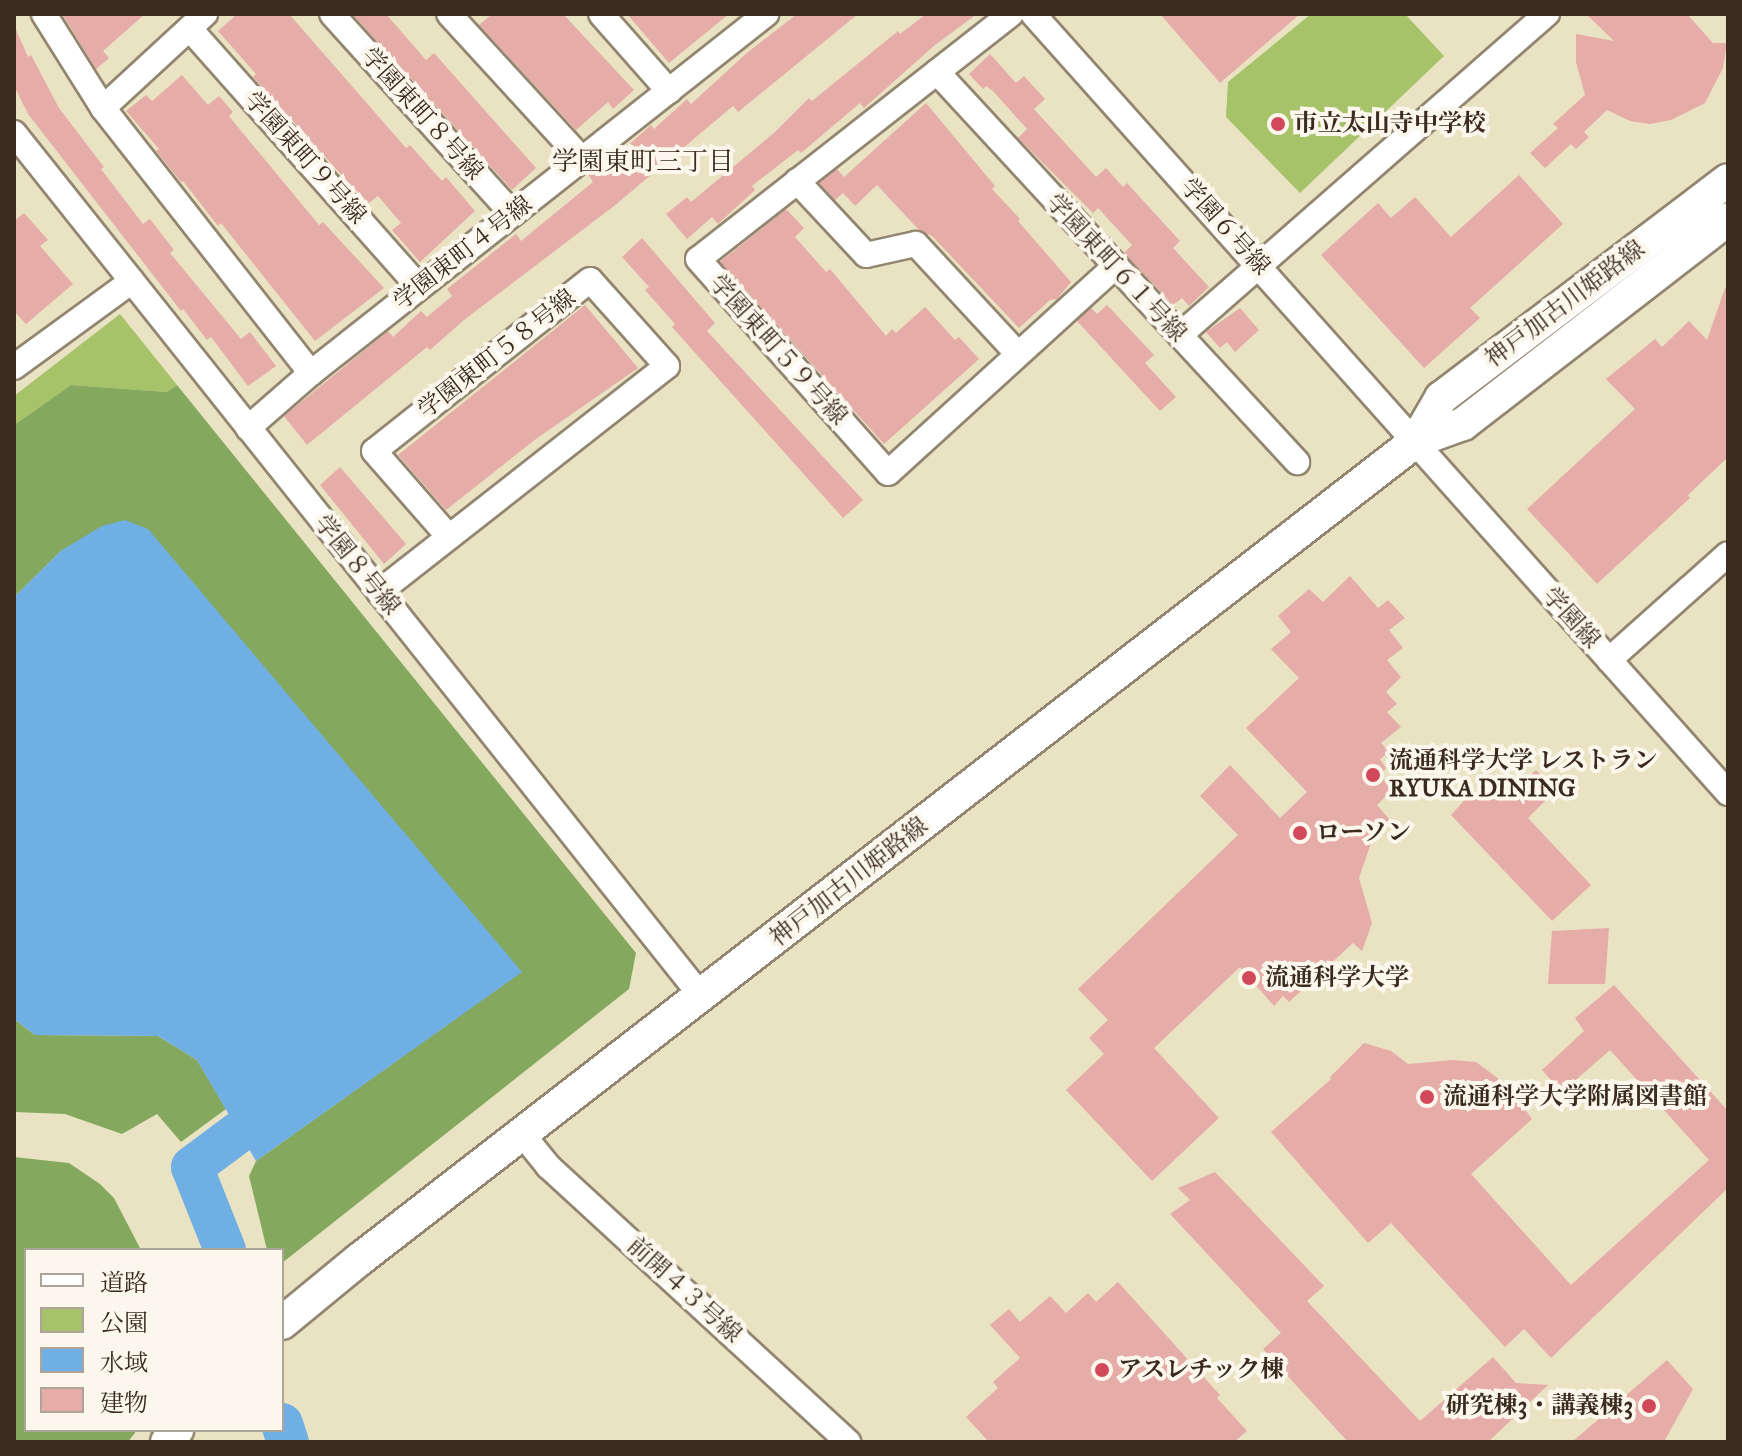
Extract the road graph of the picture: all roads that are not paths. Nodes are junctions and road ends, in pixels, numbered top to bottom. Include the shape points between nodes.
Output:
1 (44, 14) edge
2 (332, 14) edge
3 (449, 14) edge
4 (601, 14) edge
5 (1011, 14) edge
6 (1033, 14) edge
7 (1547, 14) edge
8 (764, 15) edge
9 (198, 21) edge
10 (937, 72) junction
11 (669, 91) junction
12 (103, 108) junction
13 (14, 133) edge
14 (582, 159) junction
15 (1728, 180) edge
16 (797, 181) junction
17 (512, 213) junction
18 (1728, 219) edge
19 (1258, 264) junction
20 (1114, 267) junction
21 (132, 281) junction
22 (419, 287) junction
23 (1180, 335) junction
24 (1018, 354) junction
25 (14, 367) edge
26 (311, 373) junction
27 (248, 428) junction
28 (1416, 441) junction
29 (1297, 462) dead end
30 (449, 537) junction
31 (1728, 554) edge
32 (379, 592) junction
33 (1609, 660) junction
34 (1728, 793) edge
35 (702, 997) junction
36 (523, 1135) junction
37 (284, 1321) edge
38 (848, 1442) edge

1 - 12 street
2 - 17 street, 学園東町８号線
3 - 14 street
4 - 11 street
5 - 10 street, 学園東町５９号線
6 - 19 street, 学園６号線
7 - 19 street
8 - 11 street, 学園東町４号線
9 - 12 street
9 - 22 street, 学園東町９号線
10 - 16 street, 学園東町５９号線
10 - 20 street, 学園東町６１号線
11 - 14 street, 学園東町４号線
12 - 26 street
13 - 21 street, 学園８号線
14 - 17 street, 学園東町４号線
15 - 28 main road, 神戸加古川姫路線 via 1441,398
16 - 24 street via 866,255 916,244
16 - 24 street, 学園東町５９号線 via 698,259 888,473
17 - 22 street, 学園東町４号線
18 - 28 main road, 神戸加古川姫路線 via 1463,424
19 - 23 street
19 - 28 street, 学園６号線
20 - 23 street, 学園東町６１号線
20 - 24 street, 学園東町５９号線
21 - 25 street
21 - 27 street, 学園８号線
22 - 26 street, 学園東町４号線
23 - 29 street, 学園東町６１号線 via 1267,446
26 - 27 street, 学園東町４号線
27 - 32 street, 学園８号線
28 - 33 street, 学園線
28 - 35 main road, 神戸加古川姫路線
30 - 30 street, 学園東町５８号線 via 667,366 590,280 374,451
30 - 32 street, 学園東町５８号線
31 - 33 street
32 - 35 street, 学園８号線
33 - 34 street, 学園線
35 - 36 main road, 神戸加古川姫路線
36 - 37 main road, 神戸加古川姫路線
36 - 38 street, 前開４３号線 via 548,1166

